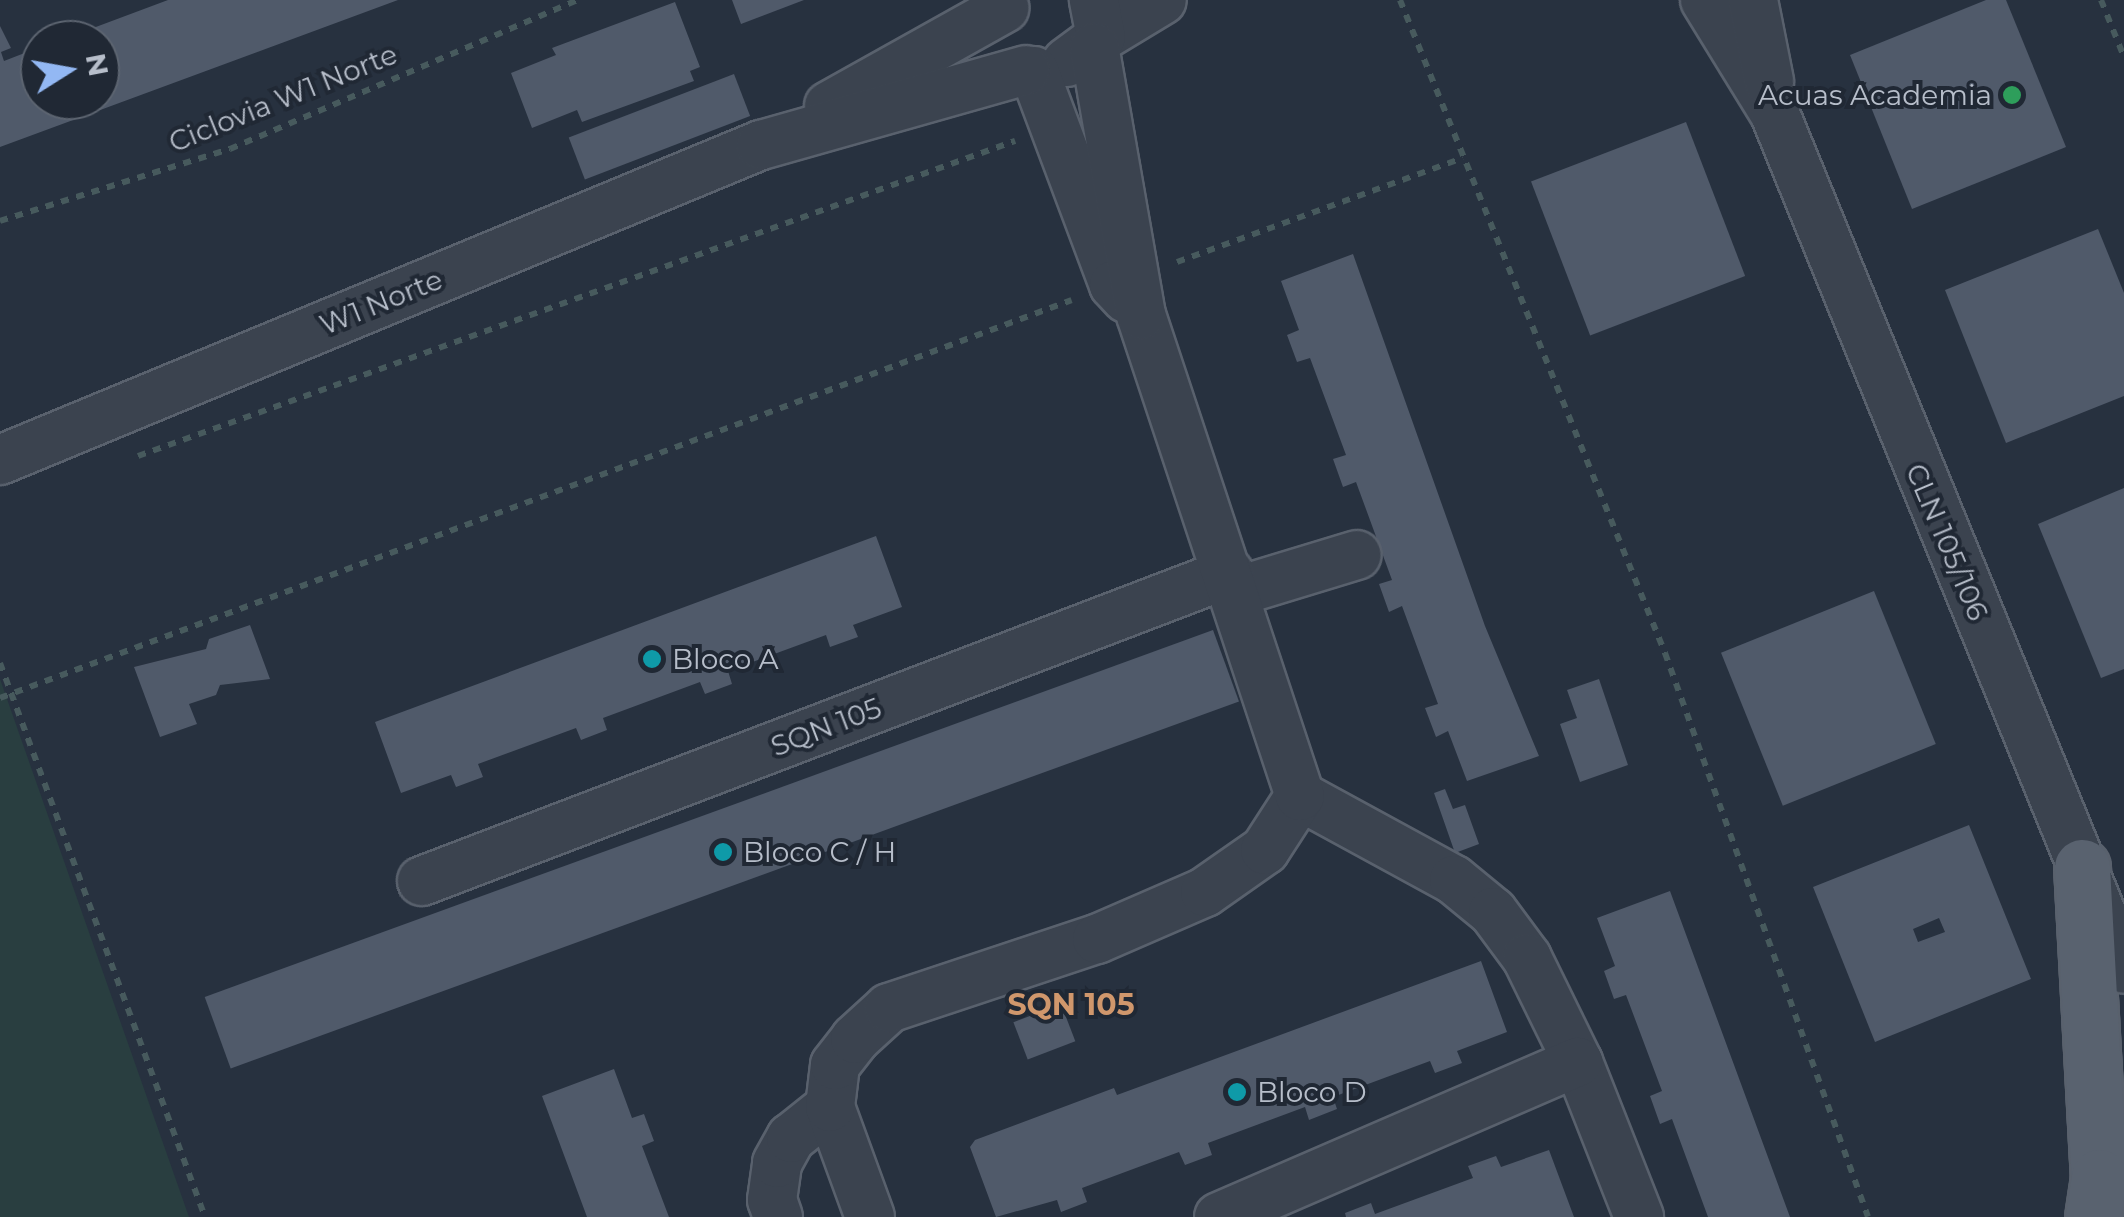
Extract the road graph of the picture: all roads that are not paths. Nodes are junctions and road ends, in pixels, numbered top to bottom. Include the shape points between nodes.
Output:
1 (1162, 0) edge
2 (1706, 0) edge
3 (1752, 0) edge
4 (1008, 4) edge
5 (1096, 28) edge
6 (1030, 71) junction
7 (1775, 114) junction
8 (761, 145) junction
9 (1131, 292) junction
10 (0, 460) edge
11 (1357, 555) dead end
12 (1232, 583) junction
13 (1300, 796) junction
14 (2083, 870) junction
15 (422, 881) dead end
16 (2124, 928) edge
17 (2124, 969) edge
18 (1578, 1062) junction
19 (830, 1107) junction
20 (778, 1217) edge
21 (870, 1217) edge
22 (1219, 1217) edge
23 (1639, 1217) edge
24 (2093, 1217) edge

1 - 5 street
2 - 7 street, CLN 105/106
3 - 7 street, CLN 105/106
4 - 6 street via 1006,42
4 - 8 street, W1 Norte
5 - 6 street, W1 Norte
5 - 9 street
6 - 8 street, W1 Norte
6 - 9 street
7 - 14 street, CLN 105/106
8 - 10 street, W1 Norte
9 - 12 street
11 - 12 street, SQN 105
12 - 13 street
12 - 15 street, SQN 105
13 - 18 street via 1454,880 1492,912 1528,958
13 - 19 street via 1265,850 1205,892 1097,939 890,1008 835,1065
14 - 16 main road
14 - 17 street, CLN 105/106
14 - 24 main road via 2098,1177
18 - 22 street
18 - 23 street
19 - 20 street via 790,1138 777,1163 772,1200
19 - 21 street

